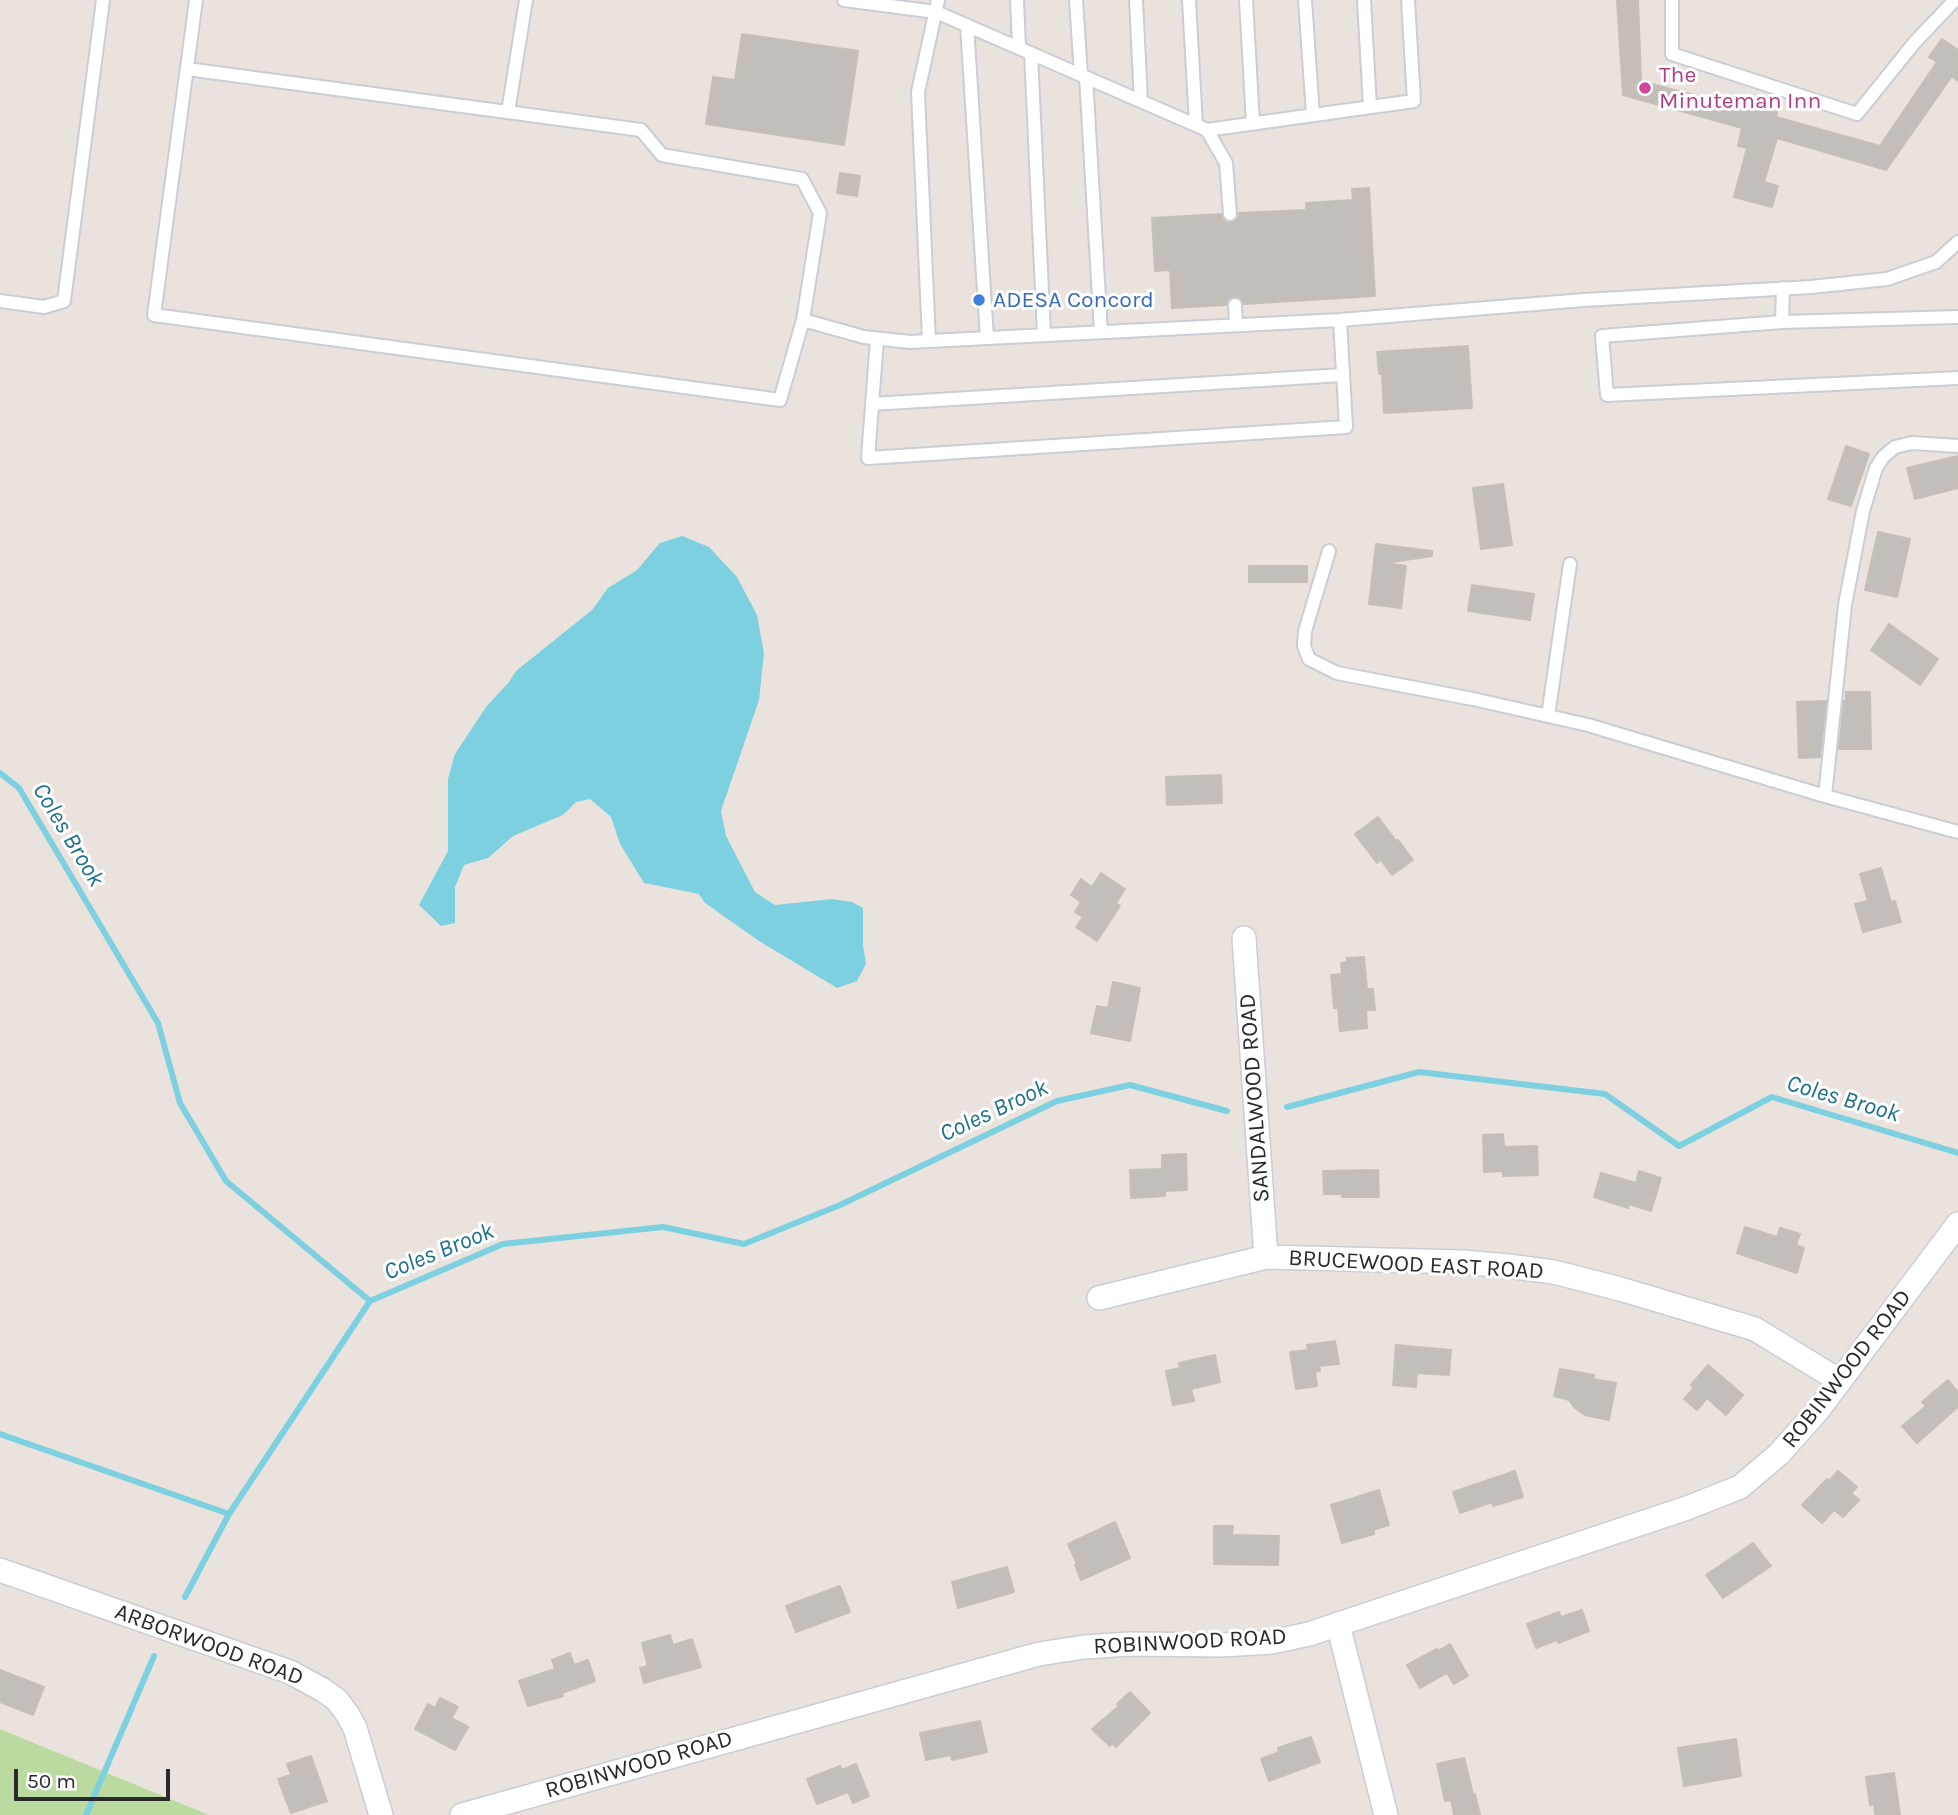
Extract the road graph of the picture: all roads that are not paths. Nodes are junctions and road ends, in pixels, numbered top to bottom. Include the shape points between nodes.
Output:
1 (103, 0) edge
2 (196, 0) edge
3 (526, 0) edge
4 (844, 0) edge
5 (1017, 0) edge
6 (1076, 0) edge
7 (1136, 0) edge
8 (1189, 0) edge
9 (1246, 0) edge
10 (1305, 0) edge
11 (1364, 0) edge
12 (1408, 0) edge
13 (1672, 0) edge
14 (1955, 0) edge
15 (869, 1) edge
16 (937, 6) edge
17 (967, 25) junction
18 (1025, 51) junction
19 (187, 69) junction
20 (1083, 76) junction
21 (1141, 101) junction
22 (1370, 107) junction
23 (508, 112) junction
24 (1313, 115) junction
25 (1253, 124) junction
26 (1202, 127) junction
27 (1230, 214) dead end
28 (1958, 243) edge
29 (1783, 288) junction
30 (0, 300) edge
31 (1235, 305) dead end
32 (1958, 317) edge
33 (803, 320) junction
34 (1340, 320) junction
35 (1782, 322) junction
36 (1236, 325) junction
37 (1101, 332) junction
38 (1044, 335) junction
39 (987, 338) junction
40 (877, 339) junction
41 (929, 341) junction
42 (1343, 374) junction
43 (1958, 378) edge
44 (872, 404) junction
45 (1958, 446) edge
46 (1329, 551) dead end
47 (1570, 564) dead end
48 (1548, 716) junction
49 (1825, 796) junction
50 (1958, 832) edge
51 (1244, 939) dead end
52 (1958, 1224) edge
53 (1266, 1257) junction
54 (1100, 1298) dead end
55 (1840, 1381) junction
56 (0, 1570) edge
57 (1338, 1624) junction
58 (381, 1815) edge
59 (462, 1815) edge
60 (1386, 1815) edge

1 - 30 lane via 64,301 44,307
2 - 19 lane
3 - 23 lane
4 - 15 lane
5 - 18 lane
6 - 20 lane
7 - 21 lane
8 - 26 lane
9 - 25 lane
10 - 24 lane
11 - 22 lane
12 - 22 lane via 1413,101
13 - 14 lane via 1672,54 1857,114
15 - 16 lane
16 - 17 lane
16 - 41 lane via 918,92
17 - 18 lane
17 - 39 lane
18 - 20 lane
18 - 38 lane
19 - 23 lane
19 - 33 lane via 154,315 780,400
20 - 21 lane
20 - 37 lane
21 - 26 lane
22 - 24 lane
23 - 33 lane via 641,130 662,155 802,179 820,213
24 - 25 lane
25 - 26 lane
26 - 27 lane via 1226,163
28 - 29 lane via 1936,262 1887,279
29 - 34 lane
29 - 35 lane
31 - 36 lane
32 - 35 lane
33 - 40 lane
34 - 36 lane
34 - 42 lane
35 - 43 lane via 1602,336 1606,395
36 - 37 lane
37 - 38 lane
38 - 39 lane
39 - 41 lane
40 - 41 lane
40 - 44 lane
42 - 44 lane
42 - 44 lane via 1346,427 868,458
45 - 49 lane via 1912,443 1895,447 1876,468 1844,605
46 - 48 lane via 1305,631 1309,659 1337,673
47 - 48 lane
48 - 49 lane
49 - 50 lane
51 - 53 street, SANDALWOOD ROAD
52 - 55 street, ROBINWOOD ROAD
53 - 54 street, BRUCEWOOD EAST ROAD
53 - 55 street, BRUCEWOOD EAST ROAD via 1463,1262 1554,1272 1755,1329
55 - 57 street, ROBINWOOD ROAD via 1779,1454 1740,1486 1687,1508
56 - 58 street, ARBORWOOD ROAD via 290,1672 323,1690 337,1700 355,1728
57 - 59 street, ROBINWOOD ROAD via 1272,1642 1130,1644 1039,1654
57 - 60 street

